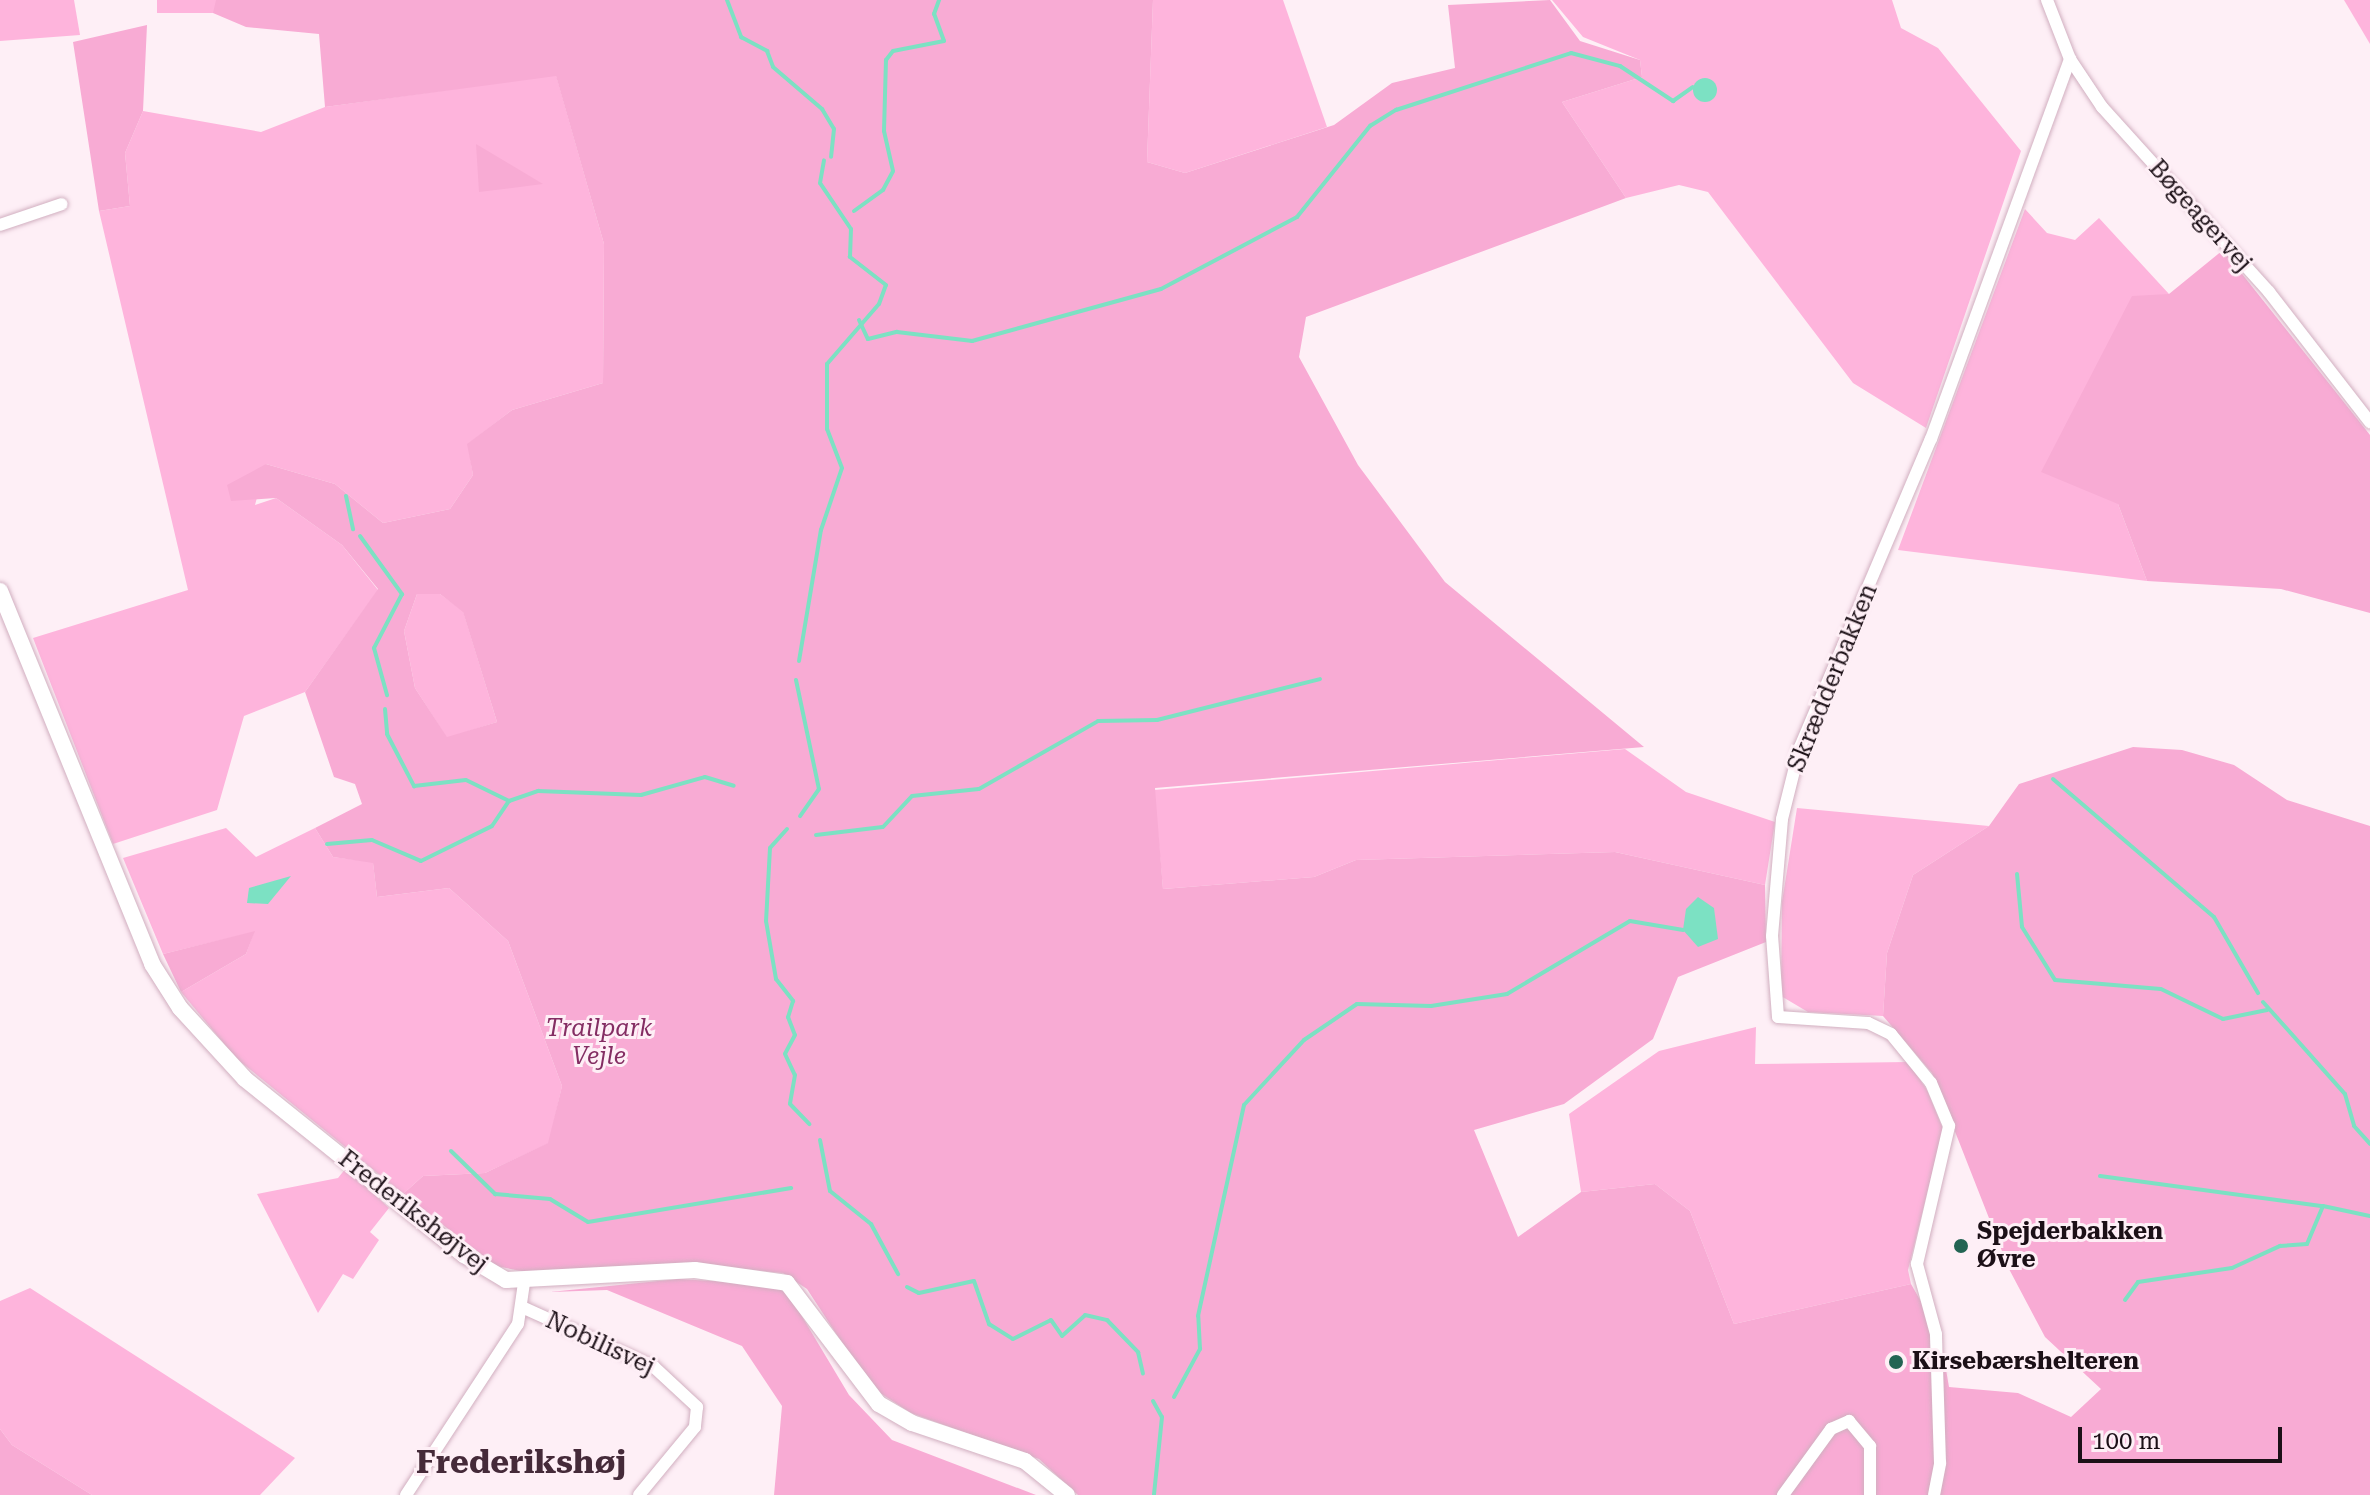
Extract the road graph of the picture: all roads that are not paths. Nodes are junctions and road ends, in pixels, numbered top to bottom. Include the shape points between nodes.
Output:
1 (2047, 0) edge
2 (2070, 59) junction
3 (62, 204) dead end
4 (0, 225) edge
5 (2370, 422) edge
6 (0, 591) edge
7 (524, 1283) junction
8 (524, 1308) junction
9 (406, 1495) edge
10 (639, 1495) edge
11 (1067, 1495) edge
12 (1783, 1495) edge
13 (1870, 1495) edge
14 (1934, 1495) edge

1 - 2 street, Bøgeagervej
2 - 5 street, Bøgeagervej via 2102,107 2269,292
2 - 14 street, Skrædderbakken via 1931,439 1800,747 1782,819 1772,936 1778,1017 1868,1023 1891,1034 1931,1083 1949,1126 1917,1264 1936,1334 1940,1463
3 - 4 street
6 - 7 street, Frederikshøjvej via 130,917 180,1008 245,1079 464,1255
7 - 8 street
7 - 11 street, Frederikshøjvej via 695,1270 787,1283 879,1404 912,1423 1025,1461
8 - 9 street
8 - 10 street, Nobilisvej via 654,1367 697,1407 695,1427
12 - 13 street via 1831,1429 1849,1421 1870,1446

